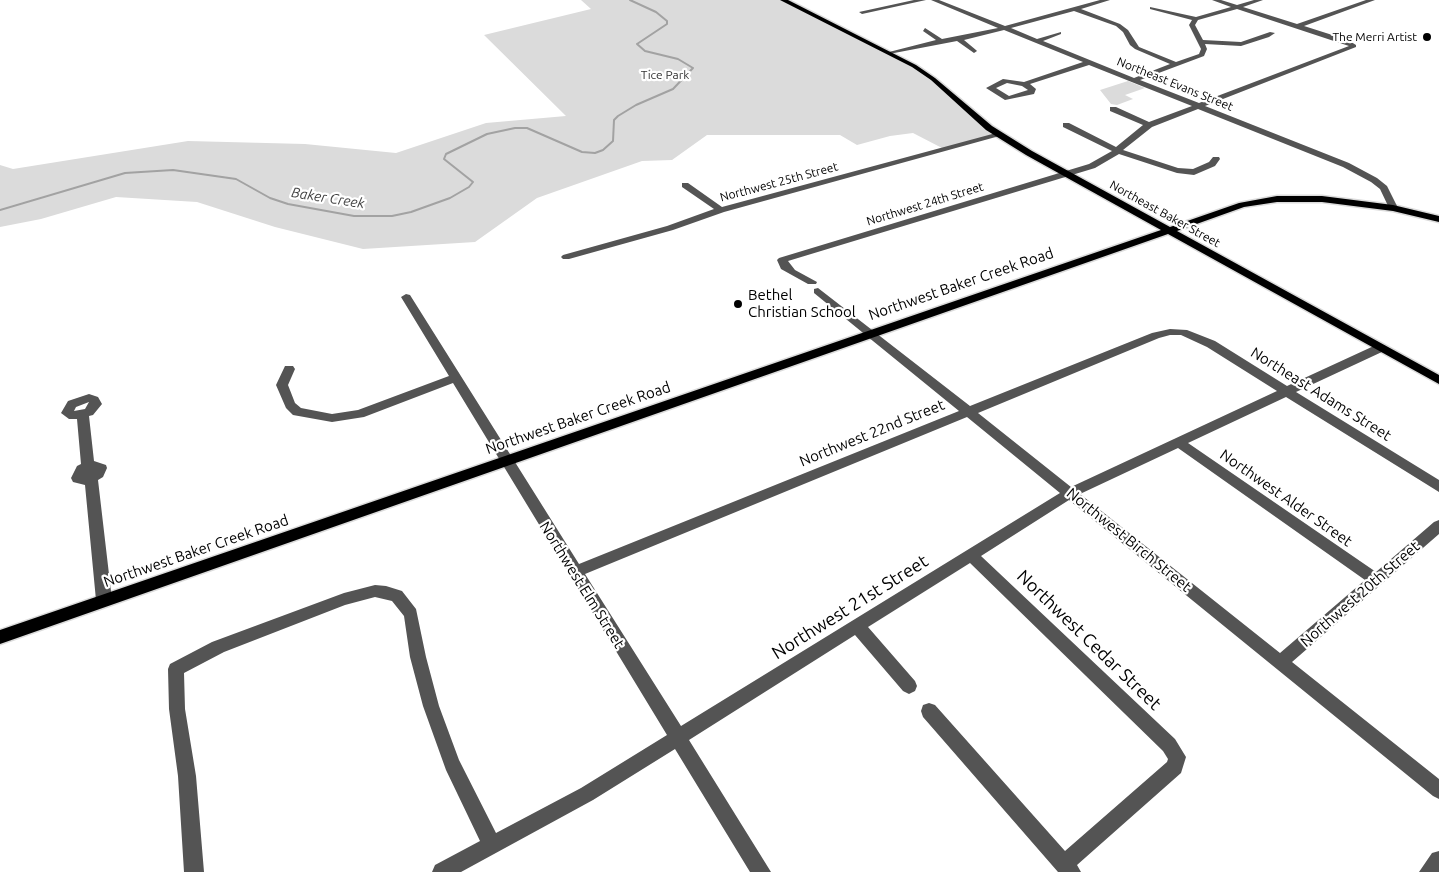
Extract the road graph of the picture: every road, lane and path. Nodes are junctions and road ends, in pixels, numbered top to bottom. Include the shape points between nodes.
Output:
1 (783, 0) edge
2 (923, 0) edge
3 (934, 0) edge
4 (1107, 0) edge
5 (1215, 0) edge
6 (1260, 0) edge
7 (1372, 0) edge
8 (1237, 7) junction
9 (1152, 8) dead end
10 (1076, 9) junction
11 (862, 12) dead end
12 (1196, 19) junction
13 (1297, 26) junction
14 (1005, 29) junction
15 (925, 30) dead end
16 (1059, 33) dead end
17 (1272, 33) dead end
18 (959, 39) junction
19 (941, 41) junction
20 (1037, 41) junction
21 (1202, 42) junction
22 (974, 51) dead end
23 (891, 53) junction
24 (1090, 62) junction
25 (1177, 65) junction
26 (1134, 80) junction
27 (1024, 84) junction
28 (1198, 106) junction
29 (1113, 109) dead end
30 (1066, 125) dead end
31 (1149, 125) junction
32 (999, 135) junction
33 (1116, 150) junction
34 (1216, 159) dead end
35 (1066, 175) junction
36 (685, 185) dead end
37 (1392, 208) junction
38 (721, 210) junction
39 (1439, 219) edge
40 (1168, 230) junction
41 (566, 257) dead end
42 (790, 258) joint
43 (406, 297) dead end
44 (1184, 332) joint
45 (871, 333) junction
46 (1380, 348) junction
47 (289, 369) dead end
48 (455, 378) junction
49 (1439, 380) edge
50 (1287, 392) junction
51 (968, 411) junction
52 (83, 415) dead end
53 (1178, 442) junction
54 (505, 460) junction
55 (1439, 487) edge
56 (1070, 493) junction
57 (1439, 526) edge
58 (971, 555) junction
59 (575, 572) junction
60 (1376, 580) junction
61 (104, 600) junction
62 (857, 626) junction
63 (0, 636) edge
64 (1280, 662) junction
65 (909, 686) dead end
66 (929, 711) dead end
67 (678, 739) junction
68 (1439, 790) edge
69 (492, 844) junction
70 (1439, 860) edge
71 (1068, 868) edge
72 (194, 872) edge
73 (442, 872) edge
74 (761, 872) edge
75 (1429, 872) edge

1 - 23 main road, Northeast Baker Street
2 - 11 street
3 - 14 street, Northeast Evans Street
4 - 10 street
5 - 8 street
6 - 8 street
7 - 13 street
8 - 12 street
8 - 13 street
9 - 12 street
10 - 14 street
10 - 25 street via 1118,24 1126,31 1132,45
12 - 21 street via 1192,25
13 - 28 street, Northwest 24th Street via 1353,44 1352,47
14 - 18 street
14 - 20 street, Northeast Evans Street
15 - 19 street
16 - 20 street
17 - 21 street via 1241,44
18 - 19 street
18 - 22 street
19 - 23 street
20 - 24 street, Northeast Evans Street
21 - 25 street via 1202,55
23 - 32 main road, Northeast Baker Street via 933,79
24 - 26 street, Northeast Evans Street
24 - 27 street
25 - 26 street
26 - 28 street, Northeast Evans Street
27 - 27 street via 1006,81 990,88 1008,98 1031,92 1032,89
28 - 31 street, Northwest 24th Street
28 - 37 street, Northeast Evans Street via 1361,172 1384,188
29 - 31 street
30 - 33 street
31 - 33 street, Northwest 24th Street
32 - 35 main road, Northeast Baker Street
32 - 38 street, Northwest 25th Street
33 - 34 street via 1188,173 1212,164
33 - 35 street, Northwest 24th Street via 1102,162
35 - 40 main road, Northeast Baker Street
35 - 42 street, Northwest 24th Street
36 - 38 street
37 - 39 main road, Northwest Baker Creek Road
37 - 40 main road, Northwest Baker Creek Road via 1322,199 1277,199 1242,205
38 - 41 street, Northwest 25th Street
40 - 45 main road, Northwest Baker Creek Road
40 - 46 main road, Northeast Baker Street
42 - 45 street, Northwest Birch Street via 782,260 785,267 815,286
43 - 48 street, Northwest Elm Street
44 - 50 street, Northeast Adams Street via 1211,344
44 - 51 street, Northwest 22nd Street via 1156,335
45 - 51 street, Northwest Birch Street
45 - 54 main road, Northwest Baker Creek Road
46 - 49 main road, Northeast Baker Street
46 - 50 street, Northwest 21st Street
47 - 48 street via 282,384 290,405 297,412 332,418 360,414
48 - 54 street, Northwest Elm Street
50 - 53 street, Northwest 21st Street
50 - 55 street, Northeast Adams Street
51 - 56 street, Northwest Birch Street
51 - 59 street, Northwest 22nd Street
52 - 61 street
53 - 56 street, Northwest 21st Street
53 - 60 street, Northwest Alder Street
54 - 59 street, Northwest Elm Street
54 - 61 main road, Northwest Baker Creek Road
56 - 58 street, Northwest 21st Street
56 - 64 street, Northwest Birch Street
57 - 60 street, Northwest 20th Street
58 - 62 street, Northwest 21st Street
58 - 71 street, Northwest Cedar Street via 1169,745 1177,757 1175,767
59 - 67 street, Northwest Elm Street
60 - 64 street, Northwest 20th Street
61 - 63 main road, Northwest Baker Creek Road
62 - 65 street
62 - 67 street, Northwest 21st Street
64 - 68 street, Northwest Birch Street
66 - 71 street
67 - 69 street, Northwest 21st Street via 587,794
67 - 74 street, Northwest Elm Street
69 - 72 street via 452,764 431,706 411,614 397,596 375,591 344,599 218,647 176,670
69 - 73 street, Northwest 21st Street
70 - 75 street

